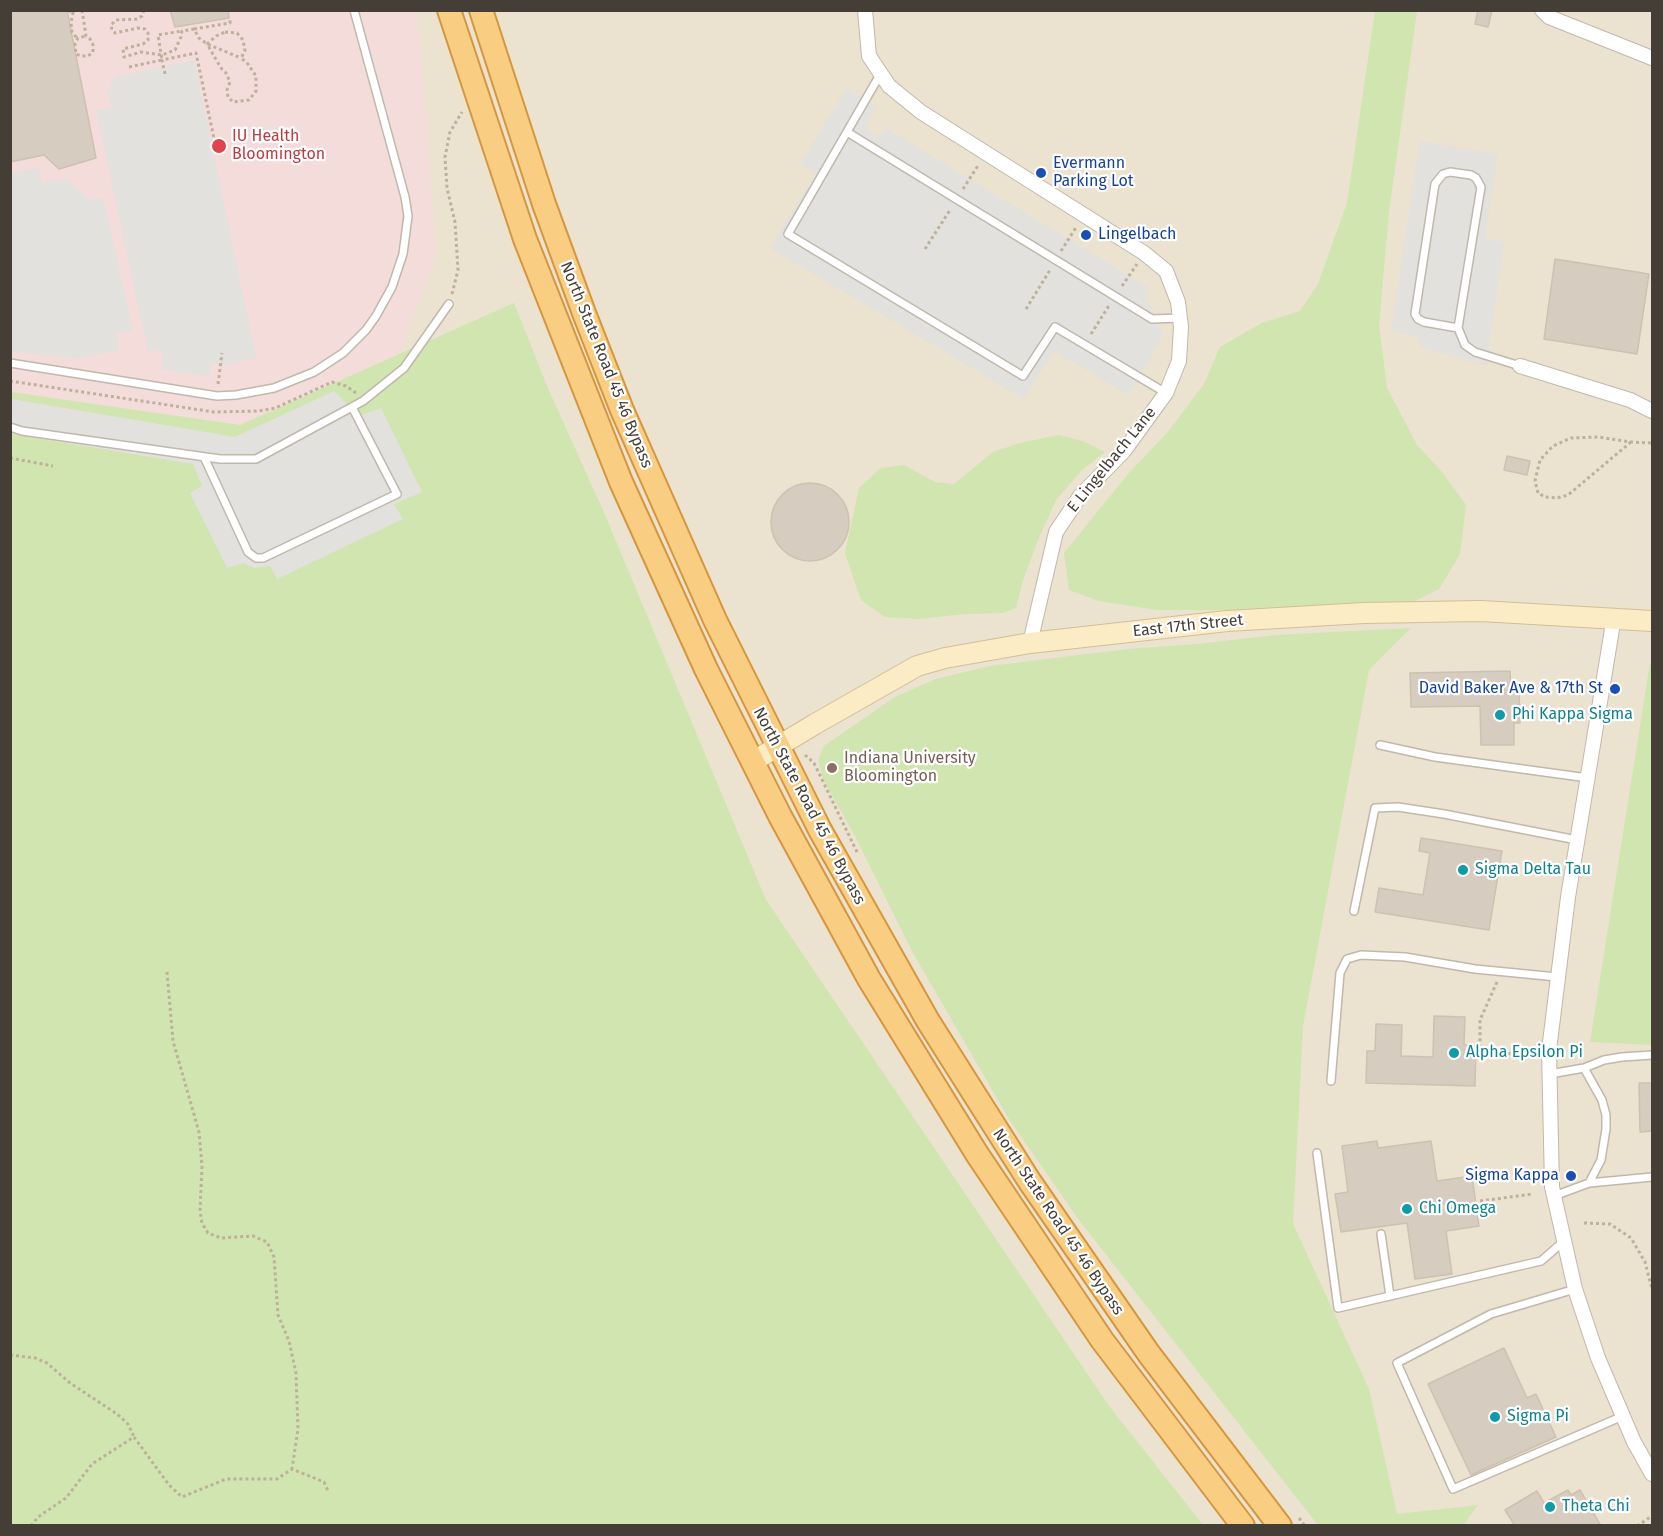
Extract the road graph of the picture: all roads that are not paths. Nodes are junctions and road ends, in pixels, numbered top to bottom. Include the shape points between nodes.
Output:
1 (354, 10) edge
2 (449, 10) edge
3 (481, 10) edge
4 (865, 10) edge
5 (1542, 10) edge
6 (1653, 58) edge
7 (881, 73) junction
8 (847, 132) junction
9 (449, 304) road end
10 (1180, 318) junction
11 (1458, 328) junction
12 (10, 363) edge
13 (1520, 366) joint
14 (1166, 393) junction
15 (352, 407) junction
16 (1653, 411) edge
17 (10, 427) edge
18 (204, 457) junction
19 (1614, 618) junction
20 (1653, 621) edge
21 (1030, 643) junction
22 (783, 743) junction
23 (1380, 745) dead end
24 (752, 762) junction
25 (1588, 778) junction
26 (1577, 840) junction
27 (1354, 911) dead end
28 (1557, 977) junction
29 (1653, 1055) edge
30 (1584, 1068) junction
31 (1550, 1074) junction
32 (1331, 1081) dead end
33 (1317, 1153) dead end
34 (1653, 1178) edge
35 (1588, 1183) junction
36 (1554, 1196) junction
37 (1381, 1234) dead end
38 (1563, 1242) junction
39 (1575, 1289) junction
40 (1390, 1296) junction
41 (1623, 1416) junction
42 (1653, 1474) edge
43 (1286, 1517) edge
44 (1243, 1526) edge

1 - 12 lane via 408,216 403,254 392,287 366,330 343,353 314,372 274,388 236,395 217,396
2 - 24 highway, North State Road 45 46 Bypass via 525,239 601,434 659,568
3 - 22 highway, North State Road 45 46 Bypass via 544,204 606,371 686,557
4 - 7 street, E Lingelbach Lane via 869,56
5 - 6 street via 1549,17
7 - 8 lane
7 - 10 street, E Lingelbach Lane via 889,86 921,112 1144,253 1166,272
8 - 10 lane via 1152,319
8 - 14 lane via 788,234 1023,376 1055,327
9 - 15 lane via 404,368
10 - 14 street, E Lingelbach Lane via 1179,361
11 - 11 lane via 1424,322 1415,314 1435,184 1450,172 1471,175 1481,186
11 - 13 lane via 1465,345 1475,352
13 - 16 street via 1630,400
14 - 21 street, E Lingelbach Lane via 1124,451 1080,496 1056,532
15 - 18 lane via 256,459
15 - 18 lane via 397,495 263,558 248,552
17 - 18 lane
19 - 20 main road, East 17th Street
19 - 21 main road, East 17th Street via 1481,611 1364,613 1227,621
19 - 25 street
21 - 22 main road, East 17th Street via 917,666
22 - 24 main road, East 17th Street
22 - 43 highway, North State Road 45 46 Bypass via 865,912 994,1128 1194,1415
23 - 25 lane via 1435,757
24 - 44 highway, North State Road 45 46 Bypass via 864,969 977,1154 1102,1340
25 - 26 street
26 - 27 lane via 1410,808 1375,808
26 - 28 street
28 - 31 street
28 - 32 lane via 1405,957 1361,955 1347,959 1340,973
29 - 30 lane via 1604,1060
30 - 31 lane
30 - 35 lane via 1606,1115 1600,1160
31 - 36 street
33 - 40 lane via 1338,1308
34 - 35 lane
35 - 36 lane
36 - 38 street
37 - 40 lane
38 - 39 street
38 - 40 lane via 1541,1261
39 - 41 street
39 - 41 lane via 1491,1314 1397,1363 1453,1489
41 - 42 street

